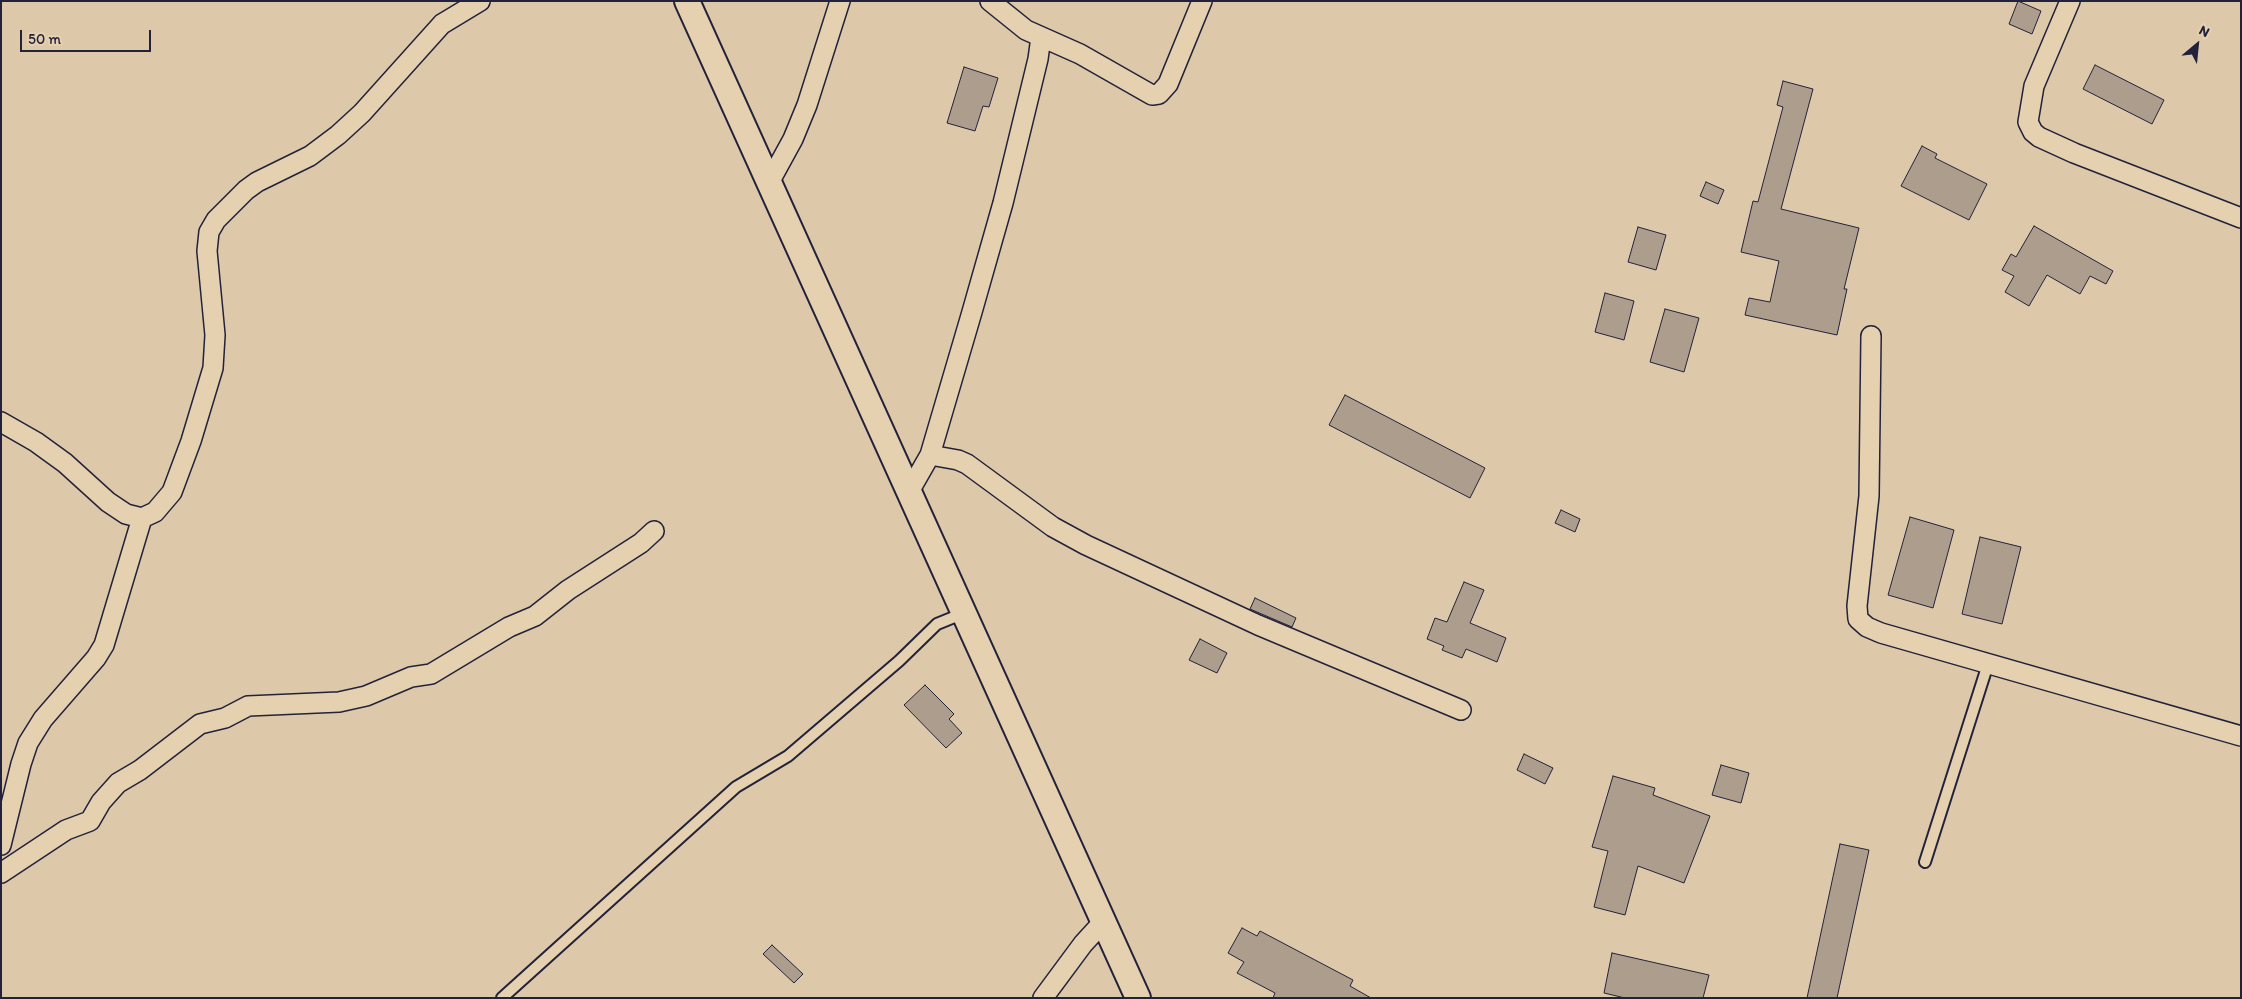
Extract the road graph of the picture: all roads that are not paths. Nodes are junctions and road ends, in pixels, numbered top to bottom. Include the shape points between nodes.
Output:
1 (480, 1) edge
2 (687, 1) edge
3 (840, 1) edge
4 (990, 1) edge
5 (1202, 1) edge
6 (2070, 1) edge
7 (1041, 38) junction
8 (770, 181) junction
9 (2241, 218) edge
10 (1871, 336) dead end
11 (1, 422) edge
12 (930, 455) junction
13 (910, 490) junction
14 (142, 518) junction
15 (654, 531) dead end
16 (965, 613) junction
17 (1988, 664) junction
18 (1461, 710) dead end
19 (2241, 736) edge
20 (1, 845) edge
21 (1925, 862) dead end
22 (1, 873) edge
23 (1104, 921) junction
24 (502, 998) edge
25 (1043, 998) edge
26 (1138, 998) edge

1 - 14 street via 442,24 338,135 310,156 246,190 216,220 209,232 207,252 215,335 213,368 172,492 155,512
2 - 8 street
3 - 8 street via 806,105
4 - 7 street via 1011,20
5 - 7 street via 1168,84 1159,94 1152,95 1080,54
6 - 9 street via 2034,86 2028,122 2033,132 2074,153
7 - 12 street via 1003,203
8 - 13 street
10 - 17 street via 1870,496 1858,619 1867,628 1881,633
11 - 14 street via 58,458 108,502 126,514
12 - 13 street
12 - 18 street via 967,464 1053,527 1086,545 1258,625
13 - 16 street
14 - 20 street via 104,645 28,743
15 - 22 street via 535,616 509,627 431,674 410,677 366,696 339,702 248,706 225,718 200,724 118,784 101,802 90,821 66,830
16 - 23 street
16 - 24 lane via 937,624 788,756 736,787
17 - 19 street
17 - 21 lane
23 - 25 street
23 - 26 street

